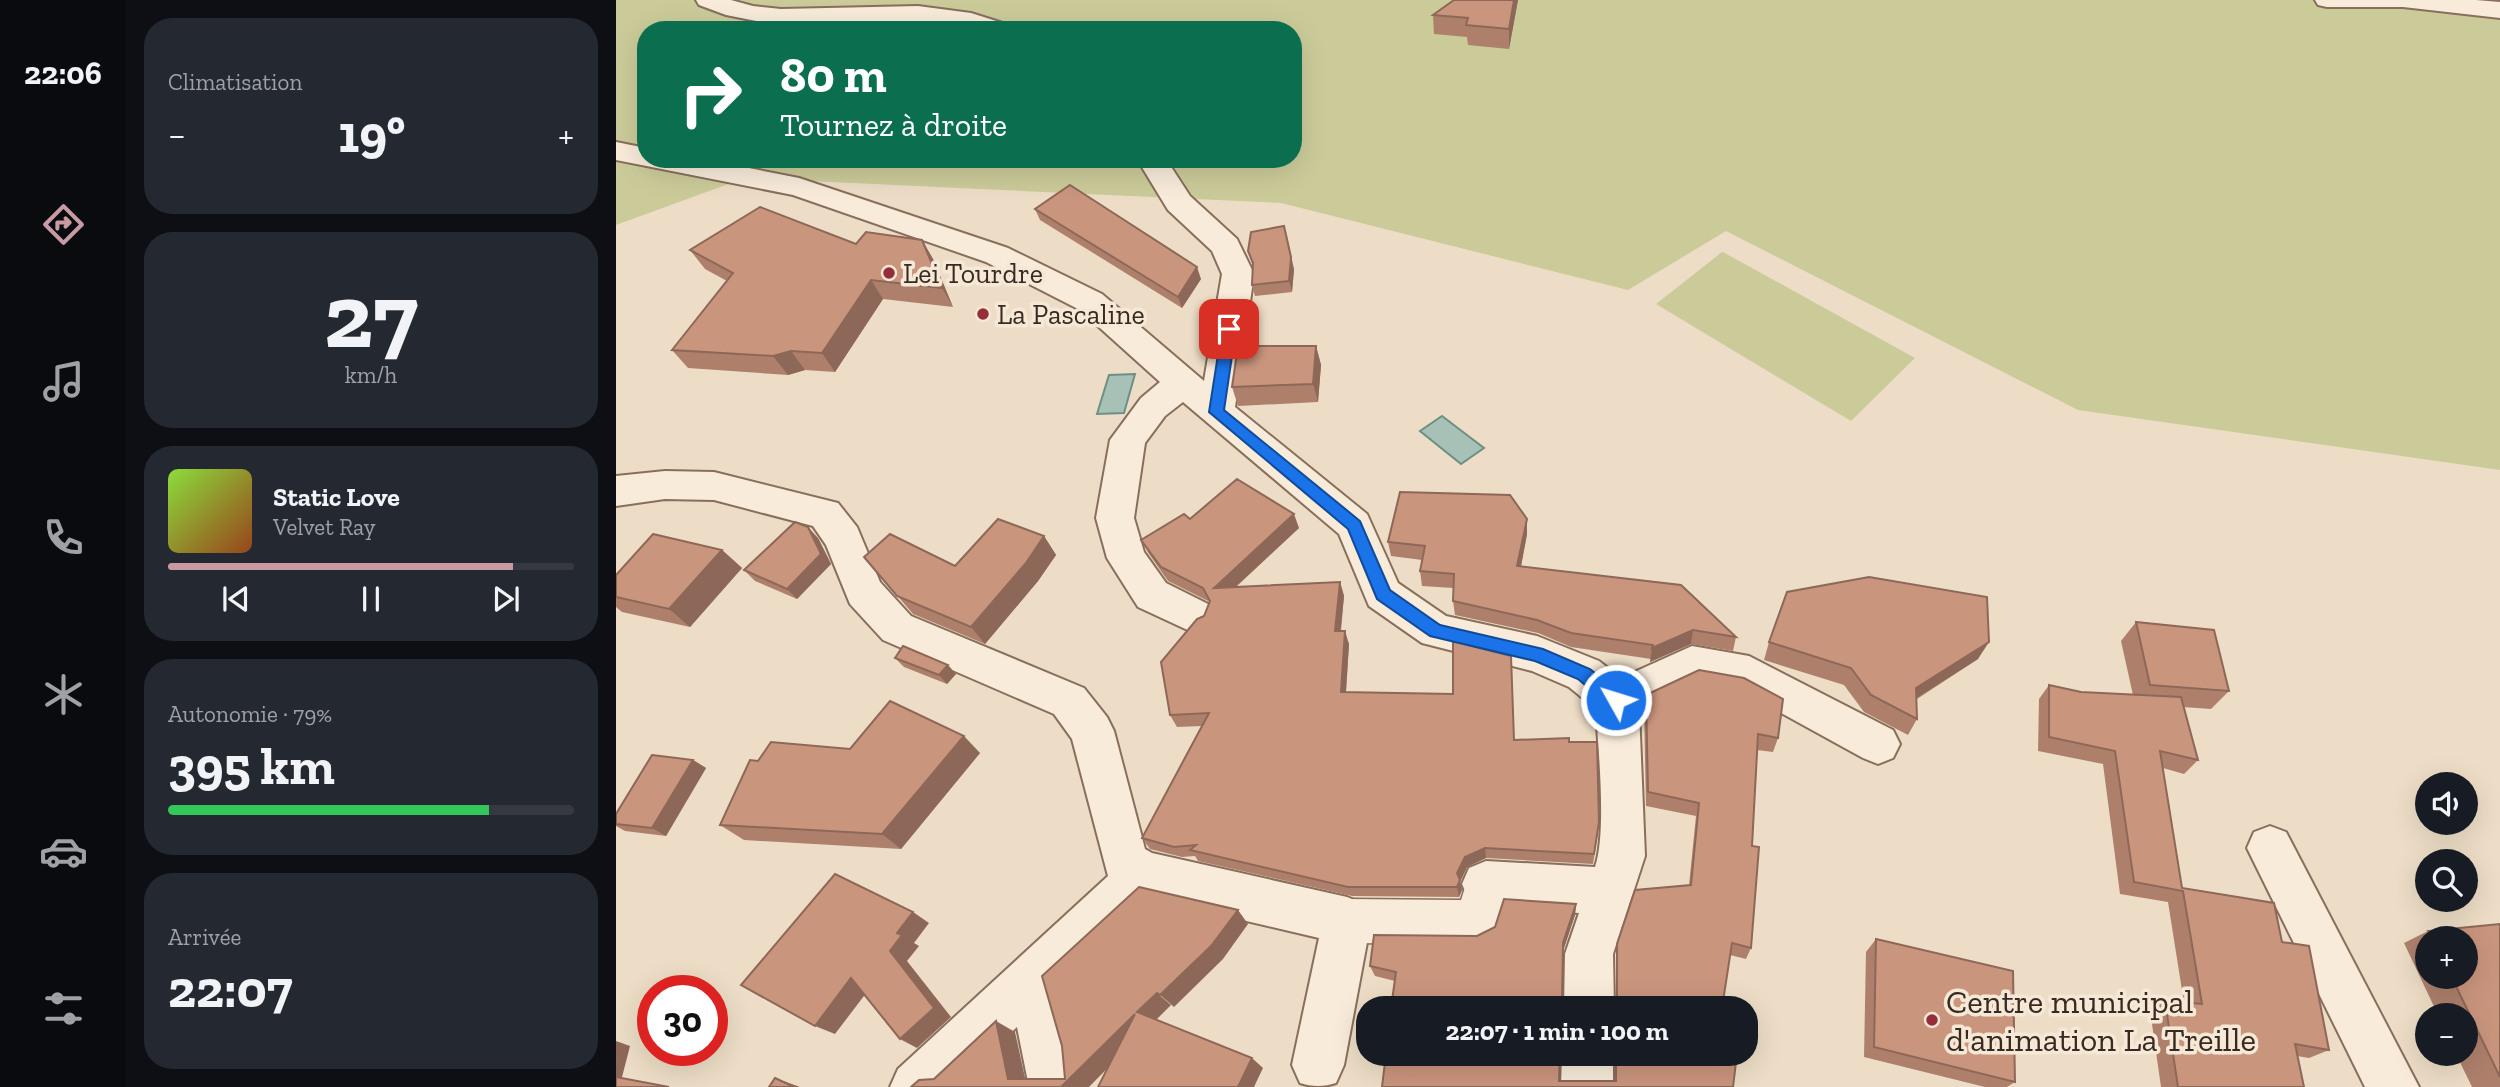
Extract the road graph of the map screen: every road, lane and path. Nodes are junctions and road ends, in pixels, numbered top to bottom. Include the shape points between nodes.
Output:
1 (709, 0) edge
2 (2327, 0) edge
3 (2500, 10) edge
4 (983, 21) edge
5 (616, 151) edge
6 (637, 155) edge
7 (702, 168) edge
8 (1158, 168) edge
9 (1183, 382) junction
10 (1217, 412) junction
11 (616, 491) edge
12 (1194, 616) dead end
13 (1616, 700) junction
14 (1878, 744) dead end
15 (2270, 848) dead end
16 (1144, 874) junction
17 (1611, 891) junction
18 (1483, 903) joint
19 (1347, 921) junction
20 (1030, 979) junction
21 (1588, 996) edge
22 (1588, 1066) edge
23 (1321, 1076) edge
24 (916, 1087) edge
25 (1055, 1087) edge
26 (1587, 1087) edge
27 (2393, 1087) edge

1 - 4 street via 741,13 781,17 928,2
2 - 3 street via 2403,0
5 - 6 street
7 - 9 street via 799,187 997,255 1091,302
8 - 10 street via 1179,203 1226,246 1238,274
9 - 10 street
9 - 12 street via 1153,407 1128,440 1115,518 1126,558 1152,595
10 - 13 street via 1354,525 1383,594 1436,631 1537,654 1584,674
11 - 16 street via 714,486 825,514 843,538 864,592 897,628 1069,701 1092,731 1126,863
13 - 14 street via 1692,664 1749,674
13 - 17 street via 1622,856
15 - 27 street
16 - 19 street
16 - 20 street
17 - 18 street
17 - 21 street via 1590,954
18 - 19 street
19 - 23 street
20 - 24 street
20 - 25 street
22 - 26 street

